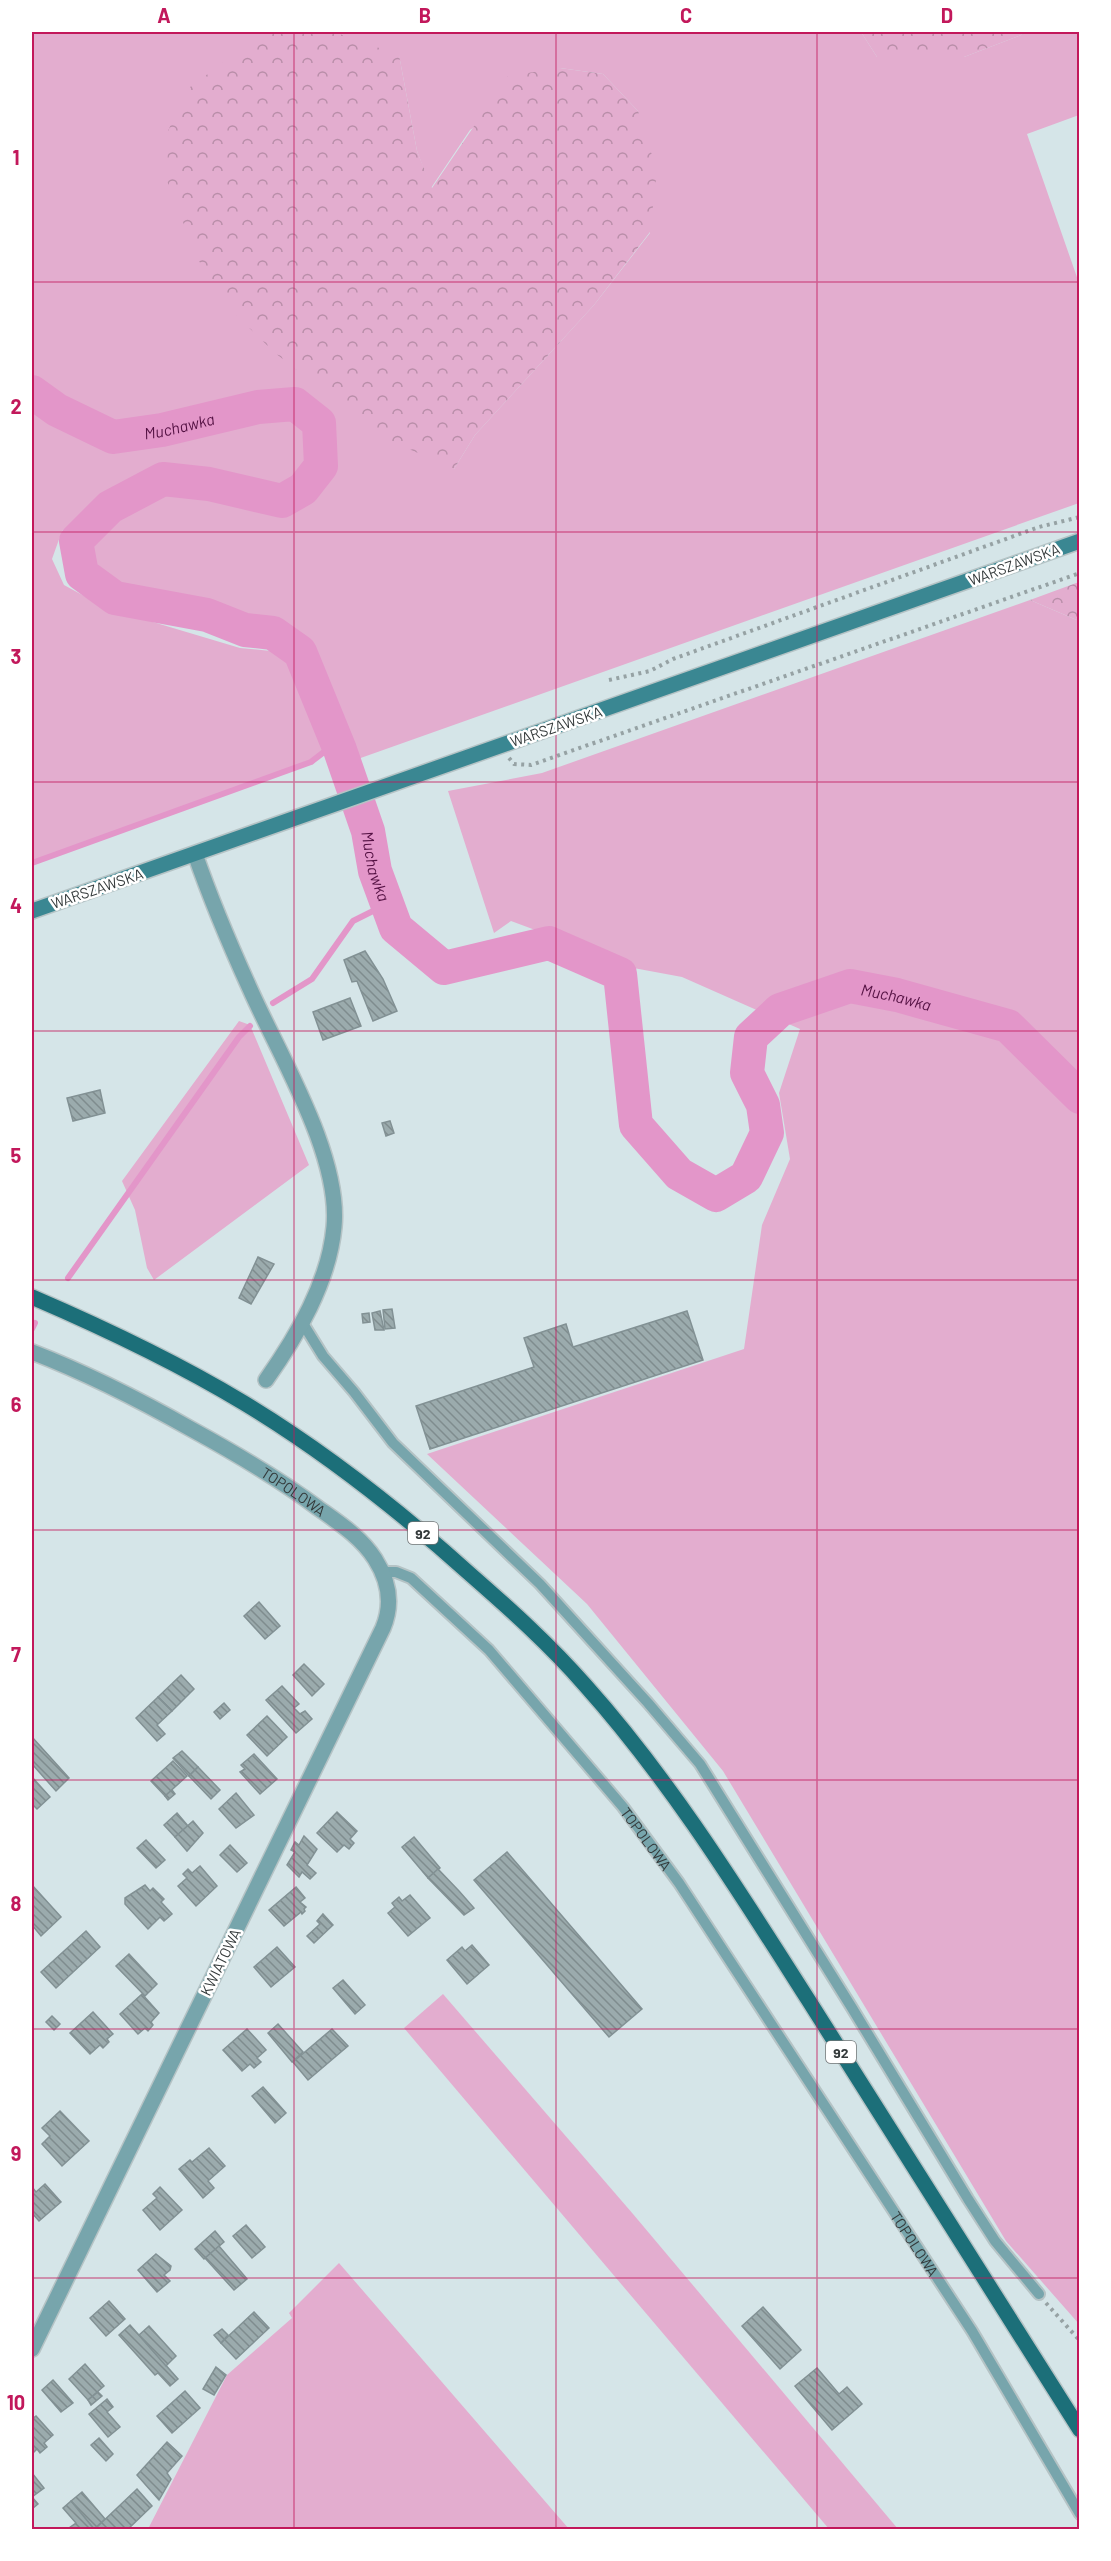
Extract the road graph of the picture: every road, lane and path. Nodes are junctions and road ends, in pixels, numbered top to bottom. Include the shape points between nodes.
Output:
1 (1080, 517) edge
2 (1080, 541) edge
3 (1080, 573) edge
4 (609, 680) dead end
5 (498, 747) junction
6 (195, 854) junction
7 (32, 911) edge
8 (32, 1297) edge
9 (302, 1322) junction
10 (32, 1352) edge
11 (266, 1380) dead end
12 (382, 1572) junction
13 (1039, 2294) joint
14 (1080, 2341) edge
15 (32, 2349) edge
16 (1080, 2430) edge
17 (1080, 2514) edge

1 - 4 path via 1039,527 758,627 673,658 650,671
2 - 5 main road, WARSZAWSKA
3 - 5 path via 531,765 514,764
5 - 6 main road, WARSZAWSKA
6 - 7 main road, WARSZAWSKA
6 - 9 street via 250,989 317,1136 328,1174 334,1228 323,1274
8 - 16 main road, 92 via 188,1371 298,1438 367,1487 448,1554 548,1645 586,1686 673,1795 742,1896
9 - 11 street
9 - 13 lane via 322,1356 393,1443 540,1584 700,1764 968,2199 995,2241
10 - 12 street, TOPOLOWA via 111,1384 290,1486 351,1532 368,1549
12 - 15 street, KWIATOWA via 389,1601 383,1628
12 - 17 lane, TOPOLOWA via 411,1578 489,1650 623,1807 679,1883 972,2331
13 - 14 path

